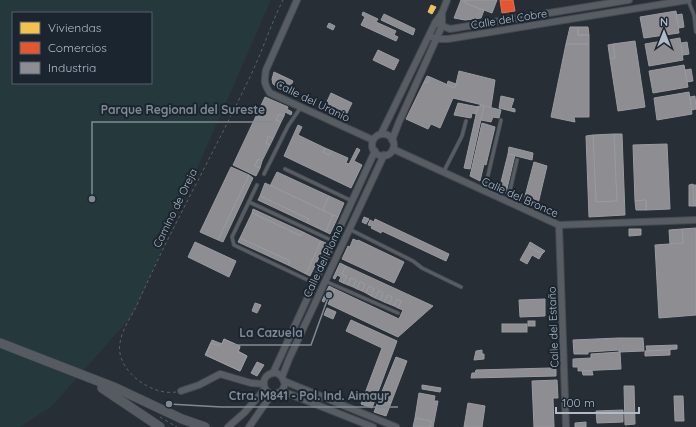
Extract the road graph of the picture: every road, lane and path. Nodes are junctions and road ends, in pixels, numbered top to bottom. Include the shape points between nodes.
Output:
1 (283, 0) edge
2 (297, 0) edge
3 (447, 0) edge
4 (629, 0) edge
5 (688, 0) edge
6 (442, 13) junction
7 (435, 24) junction
8 (442, 26) junction
9 (696, 32) edge
10 (429, 36) junction
11 (437, 39) junction
12 (301, 107) junction
13 (501, 120) dead end
14 (466, 121) dead end
15 (381, 134) junction
16 (373, 140) junction
17 (392, 140) junction
18 (393, 149) junction
19 (375, 151) junction
20 (384, 155) junction
21 (517, 160) dead end
22 (285, 169) dead end
23 (443, 173) junction
24 (264, 174) dead end
25 (257, 185) dead end
26 (483, 191) junction
27 (352, 201) junction
28 (506, 201) junction
29 (249, 202) junction
30 (696, 220) edge
31 (560, 225) junction
32 (349, 229) junction
33 (333, 241) junction
34 (325, 281) junction
35 (314, 283) junction
36 (461, 287) dead end
37 (398, 313) dead end
38 (0, 342) edge
39 (274, 373) junction
40 (82, 376) junction
41 (283, 379) junction
42 (264, 386) junction
43 (181, 391) joint
44 (282, 391) junction
45 (272, 394) junction
46 (254, 419) junction
47 (160, 427) edge
48 (205, 427) edge
49 (228, 427) edge
50 (248, 427) edge
51 (253, 427) edge
52 (373, 427) edge
53 (396, 427) edge
54 (566, 427) edge

1 - 43 path, Camino de Oreja via 249,80 186,201 128,321 120,343 123,364 140,383 170,393
2 - 12 street, Calle del Uranio via 266,70 264,81 270,93
3 - 6 street
4 - 8 street, Calle del Cobre via 450,29
5 - 9 lane via 694,15
5 - 11 street, Calle del Cobre
6 - 7 street
6 - 8 street
7 - 8 street, Calle del Cobre
7 - 10 street
8 - 11 street
10 - 11 street, Calle del Cobre
10 - 15 street
11 - 17 street
12 - 16 street, Calle del Uranio
12 - 24 lane via 288,126
13 - 26 lane
14 - 23 lane via 462,136
15 - 16 street
15 - 17 street via 386,134
16 - 19 street
17 - 18 street
18 - 20 street
18 - 23 street, Calle del Bronce
19 - 20 street
19 - 27 street, Calle del Plomo
20 - 32 street, Calle del Plomo
21 - 28 lane
22 - 27 lane
23 - 26 street, Calle del Bronce
25 - 29 lane
26 - 28 street, Calle del Bronce
27 - 33 street, Calle del Plomo
28 - 31 street, Calle del Bronce
29 - 33 lane
29 - 35 lane via 232,237 234,245
30 - 31 street, Calle del Bronce
31 - 54 street, Calle del Estaño
32 - 34 street, Calle del Plomo
32 - 36 lane
33 - 35 street, Calle del Plomo
34 - 37 lane
34 - 41 street, Calle del Plomo via 289,359
35 - 39 street, Calle del Plomo
38 - 40 main road
39 - 41 street via 280,374
39 - 42 street via 268,374
40 - 47 main road
40 - 48 main road
41 - 44 street via 285,384
41 - 53 street
42 - 43 street via 220,374 199,386
42 - 45 street
42 - 49 street via 244,413
44 - 45 street
44 - 52 street
45 - 46 street
46 - 50 street
46 - 51 street

